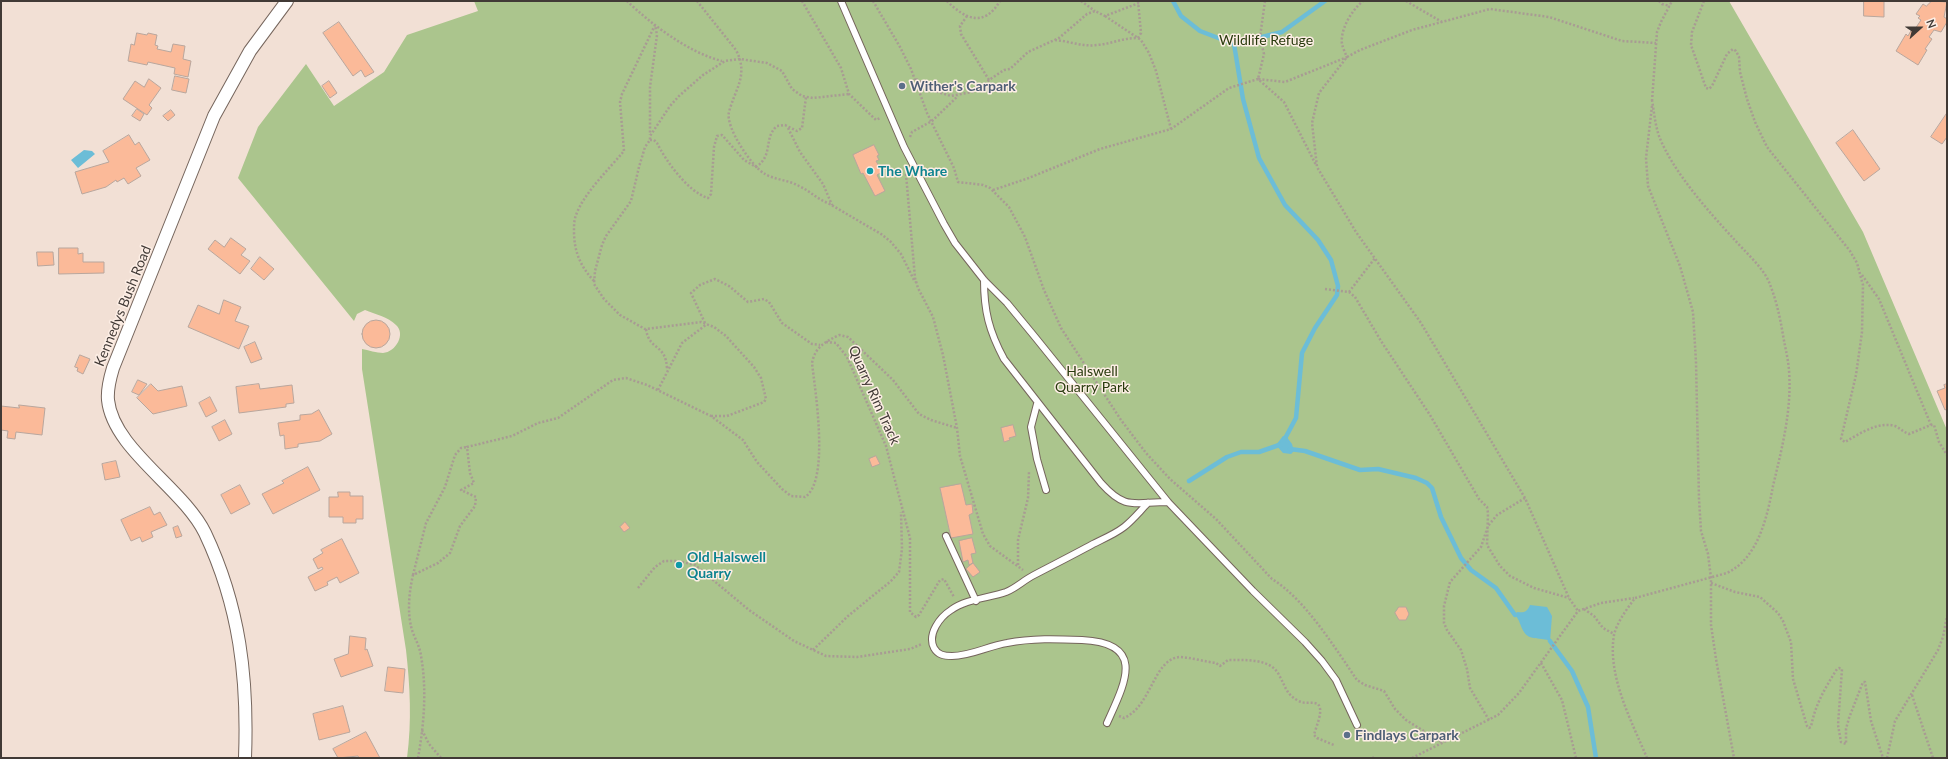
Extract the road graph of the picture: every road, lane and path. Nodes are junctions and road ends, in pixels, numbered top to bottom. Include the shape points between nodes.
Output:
1 (287, 1) edge
2 (627, 1) edge
3 (697, 1) edge
4 (802, 1) edge
5 (841, 1) edge
6 (873, 1) edge
7 (947, 1) edge
8 (1000, 1) edge
9 (1081, 1) edge
10 (1265, 1) edge
11 (1363, 1) edge
12 (1406, 1) edge
13 (1659, 1) edge
14 (1672, 1) edge
15 (1704, 1) edge
16 (1138, 2) edge
17 (1670, 6) junction
18 (1095, 11) junction
19 (967, 16) junction
20 (1105, 16) junction
21 (1442, 22) junction
22 (655, 25) junction
23 (1138, 38) junction
24 (1053, 40) junction
25 (1656, 43) junction
26 (1347, 57) junction
27 (740, 59) junction
28 (722, 62) junction
29 (916, 79) junction
30 (1258, 79) junction
31 (989, 80) junction
32 (850, 94) junction
33 (958, 96) junction
34 (806, 97) junction
35 (1652, 100) junction
36 (890, 114) junction
37 (932, 121) junction
38 (788, 127) junction
39 (1171, 129) junction
40 (650, 138) junction
41 (904, 147) junction
42 (756, 166) junction
43 (1317, 167) junction
44 (906, 169) dead end
45 (993, 190) junction
46 (832, 205) junction
47 (1375, 258) junction
48 (1861, 274) junction
49 (984, 280) junction
50 (594, 282) junction
51 (918, 288) junction
52 (1325, 289) dead end
53 (1349, 292) junction
54 (706, 324) junction
55 (646, 330) junction
56 (826, 342) junction
57 (821, 345) junction
58 (667, 370) junction
59 (658, 390) junction
60 (1037, 404) junction
61 (711, 416) junction
62 (1931, 424) junction
63 (957, 428) junction
64 (467, 447) junction
65 (1036, 452) junction
66 (1947, 455) edge
67 (1046, 490) dead end
68 (1525, 498) junction
69 (1168, 502) junction
70 (1148, 503) junction
71 (901, 508) junction
72 (1488, 526) junction
73 (946, 536) dead end
74 (1018, 565) junction
75 (413, 575) junction
76 (1032, 576) junction
77 (1711, 578) junction
78 (1710, 583) junction
79 (638, 588) dead end
80 (1569, 598) junction
81 (1635, 598) junction
82 (976, 601) junction
83 (958, 606) junction
84 (1584, 609) junction
85 (1578, 611) junction
86 (1947, 616) edge
87 (1614, 634) junction
88 (932, 641) junction
89 (813, 650) junction
90 (1540, 663) junction
91 (1911, 695) junction
92 (1113, 708) junction
93 (1489, 720) junction
94 (1107, 723) dead end
95 (1357, 725) dead end
96 (422, 729) junction
97 (1443, 744) junction
98 (1334, 745) dead end
99 (244, 758) edge
100 (418, 758) edge
101 (441, 758) edge
102 (1412, 758) edge
103 (1576, 758) edge
104 (1647, 758) edge
105 (1734, 758) edge
106 (1883, 758) edge
107 (1887, 758) edge
108 (1933, 758) edge

1 - 99 street, Kennedys Bush Road via 250,51 214,116 113,368 107,398 111,417 122,436 191,512 204,532 216,559 242,652 246,698
2 - 22 path
3 - 27 path
4 - 32 path via 841,68
5 - 36 lane
6 - 29 path
7 - 19 path via 957,12
8 - 19 path via 992,12 983,18
9 - 18 path
10 - 30 path via 1260,37 1264,54
11 - 26 path via 1354,8 1345,27 1342,44
12 - 21 path
13 - 17 path
14 - 17 path
15 - 48 path via 1690,38 1706,88 1712,86 1727,54 1733,49 1736,51 1747,99 1767,147 1850,251
16 - 20 path
16 - 23 path via 1141,33
17 - 25 path via 1661,22
18 - 20 path
18 - 24 path via 1087,14 1069,31
19 - 31 path via 960,26 961,34
20 - 23 path
21 - 25 path via 1490,9 1549,18 1622,41
21 - 26 path via 1412,30
22 - 28 path via 683,44
22 - 40 path via 657,35 650,87
22 - 50 path via 620,102 624,151 593,189 575,217 574,245 586,273
23 - 24 path via 1087,46
23 - 39 path via 1149,53 1156,71
24 - 31 path via 1028,52 1010,69
25 - 35 path
26 - 30 path via 1285,82
26 - 43 path via 1318,93 1312,123
27 - 28 path
27 - 34 path via 767,63 782,71 792,89
27 - 42 path via 741,74 728,117 736,138
28 - 40 path via 679,96
29 - 33 path via 945,94
29 - 37 path via 918,90
30 - 39 path via 1231,88
30 - 43 path via 1284,102
31 - 33 path via 981,89
32 - 34 path
32 - 36 path via 876,120
33 - 37 path
34 - 38 path via 802,128 797,130
35 - 77 path via 1646,158 1648,186 1680,266 1693,312 1701,531 1708,554
35 - 77 path via 1660,136 1681,174 1714,218 1769,282 1780,317 1788,359 1789,412 1768,512 1744,562
36 - 41 lane
37 - 41 path via 912,132
37 - 45 path via 958,182 982,185
38 - 42 path via 778,126 774,129 770,135 767,157
38 - 46 path via 800,152 823,184
39 - 45 path via 1100,149
40 - 42 path via 657,143 687,183 706,198 711,194 717,136 722,135 744,160
40 - 50 path via 645,147 631,201 602,245
41 - 49 lane via 950,234
42 - 46 path via 766,174 798,185
43 - 47 path via 1356,232
44 - 51 path
45 - 97 path via 1008,207 1026,237 1060,328 1146,453 1170,479 1216,519 1272,580 1298,601 1357,680 1384,691 1395,709 1406,720
46 - 51 path via 891,242 901,254
47 - 53 path
47 - 68 path via 1420,323
48 - 62 path via 1879,299
48 - 62 path via 1864,295 1862,332 1856,376 1841,439 1845,442 1883,426 1897,427 1909,434
49 - 60 lane via 984,306 995,344
49 - 69 lane via 1011,309
50 - 55 path via 616,312
51 - 63 path via 933,317
52 - 53 path
53 - 72 path via 1355,297 1487,507
54 - 55 path via 694,323
54 - 57 path via 691,293 700,285 715,279 729,286 748,302 764,299 769,302 782,323 792,332 812,344
54 - 58 path via 682,343
54 - 61 path via 726,336 747,358 761,378 766,394 766,399 760,405 727,416
55 - 58 path via 651,343 666,356
56 - 57 path, Quarry Rim Track
56 - 63 path via 839,335 848,337 893,380 919,414
56 - 71 path, Quarry Rim Track via 836,343 847,357 870,412 882,433
57 - 61 path via 813,356 812,363 819,428 818,460 814,484 808,495 797,498 786,492 757,462 743,440
58 - 59 path
59 - 61 path
59 - 64 path via 636,380 613,380 558,418 538,423 512,436
60 - 65 lane via 1031,427
60 - 70 lane via 1112,495 1128,503
62 - 66 path via 1934,425 1939,442
63 - 74 path via 960,456 983,534 990,546
64 - 75 path via 461,448 455,455 445,487 426,523
64 - 75 path via 470,473 474,483 461,490 476,497 475,506 460,526 450,553 438,563
65 - 67 lane
65 - 74 path via 1030,457 1028,498 1018,540
68 - 72 path via 1497,515
68 - 80 path
69 - 70 lane
69 - 95 lane via 1322,661 1336,680
70 - 76 lane via 1124,527
71 - 83 path, Quarry Rim Track via 911,544 910,612 916,617 919,615 940,580 944,579
71 - 89 path via 902,549 899,572
72 - 80 path via 1487,544 1500,566 1510,576 1534,588
72 - 93 path via 1481,548 1450,582 1445,596 1444,623 1461,650 1470,688
73 - 82 lane
74 - 76 path
75 - 96 path via 410,587 410,621 421,655 424,701
76 - 82 lane via 1007,592
77 - 78 path
77 - 81 path
78 - 105 path via 1711,625
78 - 106 path via 1760,597 1783,620 1791,642 1794,679 1809,728 1823,692 1837,670 1842,669 1838,725 1841,742 1846,744 1846,729 1852,706 1865,682 1871,721
79 - 89 path via 664,561 695,565 749,610 794,641
80 - 85 path
81 - 84 path via 1616,600
81 - 87 path
82 - 83 lane
83 - 88 lane via 951,609 937,624
84 - 85 path
84 - 87 path
85 - 90 path
86 - 91 path via 1938,650
87 - 104 path via 1613,654 1625,707
88 - 89 path via 910,649 857,657 826,656
88 - 92 lane via 937,652 943,656 964,655 1007,642 1026,640 1066,639 1108,643 1120,651 1126,669 1125,680
90 - 93 path via 1508,706
90 - 103 path via 1562,700
91 - 107 path via 1895,721
91 - 108 path
92 - 94 lane
92 - 98 path via 1117,715 1124,718 1132,714 1147,696 1156,676 1169,660 1182,657 1220,666 1228,660 1262,661 1279,673 1285,689 1297,700 1302,703 1318,704 1321,707 1314,735
93 - 97 path
96 - 100 path
96 - 101 path via 429,744
97 - 102 path

